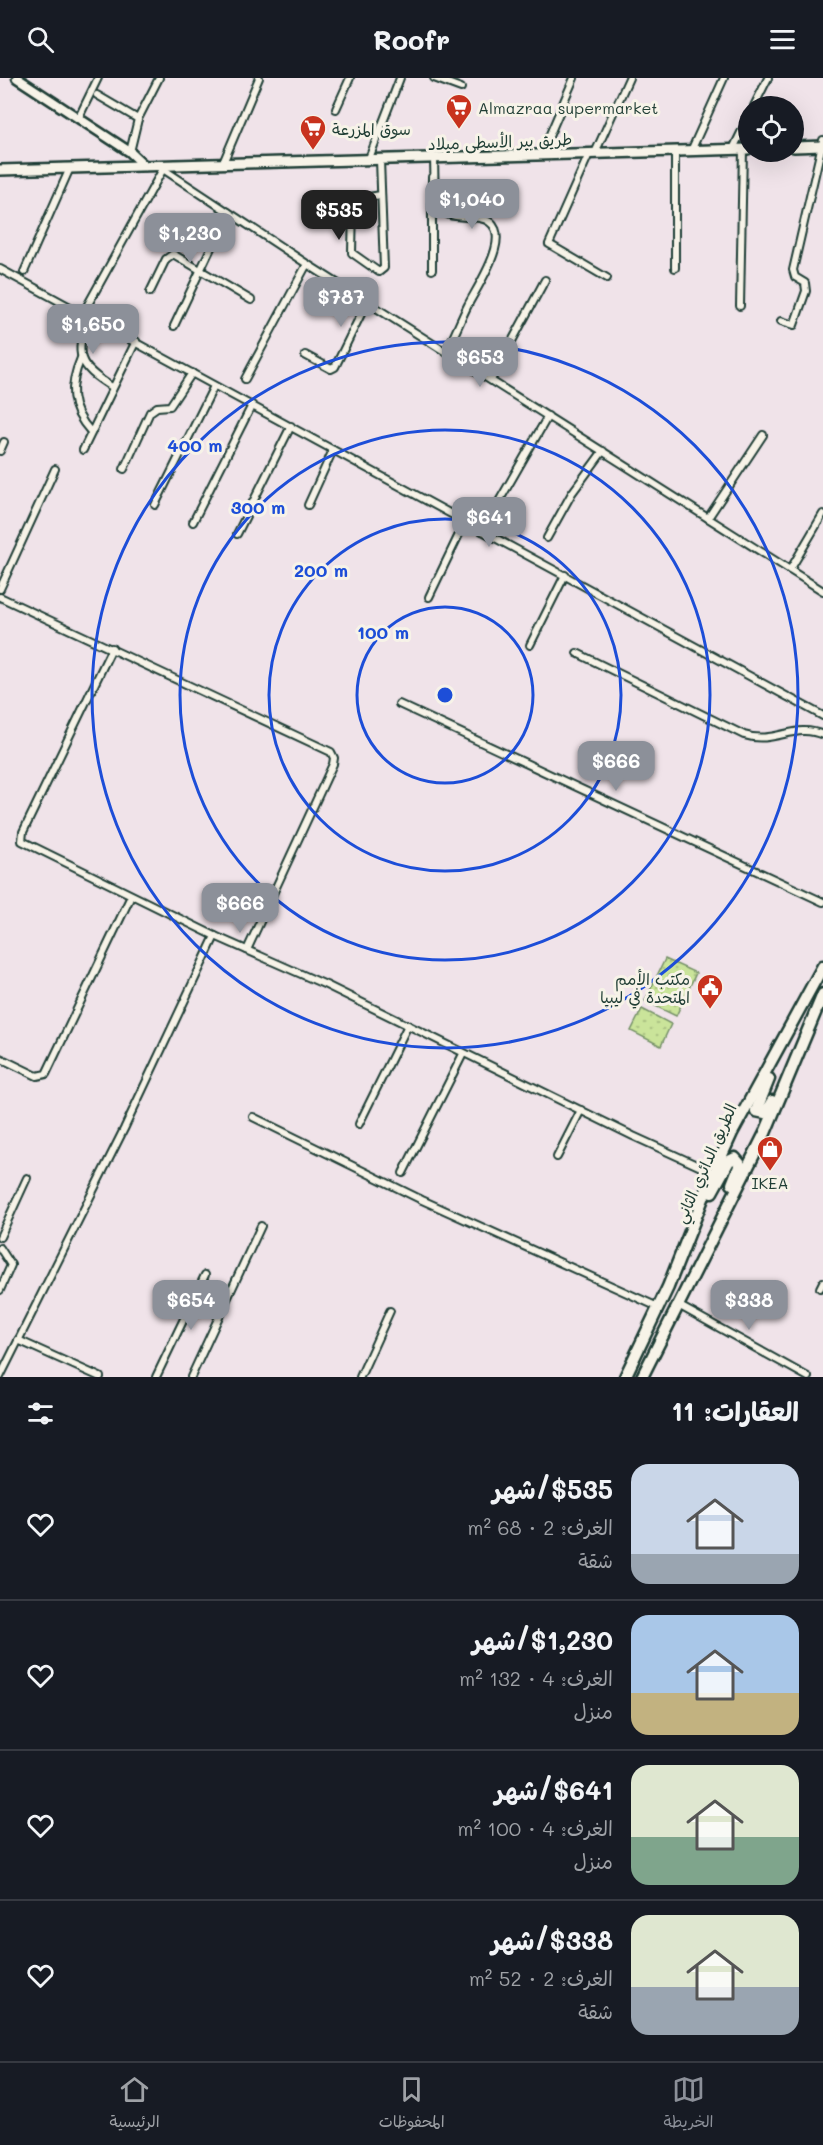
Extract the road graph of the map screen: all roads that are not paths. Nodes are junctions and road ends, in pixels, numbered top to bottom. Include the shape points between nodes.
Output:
1 (17, 78) edge
2 (98, 78) edge
3 (159, 78) edge
4 (259, 78) edge
5 (350, 78) edge
6 (400, 78) edge
7 (434, 78) edge
8 (574, 78) edge
9 (629, 78) edge
10 (724, 78) edge
11 (768, 78) edge
12 (461, 88) dead end
13 (96, 95) dead end
14 (759, 96) edge
15 (336, 109) dead end
16 (79, 117) junction
17 (138, 119) junction
18 (822, 144) edge
19 (804, 146) edge
20 (738, 149) edge
21 (675, 151) junction
22 (691, 151) junction
23 (130, 152) junction
24 (592, 153) junction
25 (542, 154) junction
26 (434, 158) junction
27 (380, 160) junction
28 (368, 161) junction
29 (742, 162) edge
30 (223, 163) junction
31 (145, 166) junction
32 (162, 167) junction
33 (70, 168) junction
34 (0, 170) edge
35 (434, 174) junction
36 (381, 195) junction
37 (228, 213) junction
38 (307, 264) junction
39 (675, 268) dead end
40 (0, 269) edge
41 (200, 270) junction
42 (432, 270) dead end
43 (24, 272) dead end
44 (607, 278) dead end
45 (546, 280) dead end
46 (150, 292) dead end
47 (250, 300) dead end
48 (367, 302) junction
49 (740, 306) dead end
50 (86, 308) dead end
51 (88, 317) junction
52 (782, 321) dead end
53 (174, 326) dead end
54 (136, 341) junction
55 (446, 352) junction
56 (305, 355) dead end
57 (81, 358) junction
58 (192, 373) junction
59 (245, 379) dead end
60 (491, 380) junction
61 (214, 386) junction
62 (112, 387) junction
63 (252, 405) junction
64 (548, 416) junction
65 (291, 426) junction
66 (91, 432) junction
67 (763, 435) dead end
68 (4, 442) dead end
69 (82, 450) dead end
70 (333, 450) junction
71 (0, 451) edge
72 (603, 451) junction
73 (55, 469) dead end
74 (124, 469) dead end
75 (155, 505) dead end
76 (308, 505) dead end
77 (823, 514) edge
78 (708, 518) junction
79 (193, 522) dead end
80 (465, 522) junction
81 (482, 531) junction
82 (237, 534) dead end
83 (548, 538) dead end
84 (789, 570) junction
85 (565, 575) junction
86 (0, 589) edge
87 (823, 591) edge
88 (0, 597) edge
89 (429, 597) dead end
90 (530, 645) dead end
91 (112, 648) junction
92 (577, 653) dead end
93 (399, 704) dead end
94 (823, 716) edge
95 (823, 735) edge
96 (131, 896) junction
97 (823, 902) edge
98 (215, 936) junction
99 (247, 950) junction
100 (823, 966) edge
101 (823, 994) edge
102 (799, 1014) junction
103 (408, 1025) junction
104 (463, 1054) junction
105 (0, 1058) edge
106 (795, 1059) junction
107 (581, 1110) junction
108 (253, 1117) dead end
109 (359, 1124) dead end
110 (557, 1157) dead end
111 (403, 1173) dead end
112 (714, 1173) junction
113 (27, 1178) dead end
114 (261, 1226) dead end
115 (0, 1237) edge
116 (710, 1240) junction
117 (0, 1248) edge
118 (205, 1275) dead end
119 (668, 1287) junction
120 (0, 1290) edge
121 (678, 1305) junction
122 (658, 1307) junction
123 (390, 1311) dead end
124 (18, 1340) junction
125 (0, 1377) edge
126 (100, 1377) edge
127 (156, 1377) edge
128 (191, 1377) edge
129 (360, 1377) edge
130 (625, 1377) edge
131 (642, 1377) edge
132 (808, 1377) edge

1 - 16 main road
2 - 16 street
3 - 17 street
4 - 30 street
5 - 15 street
6 - 28 street
7 - 12 street
8 - 25 street
9 - 24 street
10 - 22 street
11 - 14 street
13 - 17 street
16 - 23 main road
17 - 23 street
18 - 19 main road
18 - 52 street via 793,270 795,277 805,283 806,291 794,324
20 - 22 main road, طريق بير الأسطى ميلاد
21 - 22 main road, طريق بير الأسطى ميلاد
21 - 24 main road, طريق بير الأسطى ميلاد
21 - 39 street
23 - 31 main road
24 - 25 main road, طريق بير الأسطى ميلاد
24 - 44 street via 549,244
25 - 26 main road, طريق بير الأسطى ميلاد
26 - 27 main road, طريق بير الأسطى ميلاد
26 - 35 street
27 - 28 main road, طريق بير الأسطى ميلاد
27 - 36 street
28 - 30 main road, طريق بير الأسطى ميلاد
29 - 49 street
30 - 32 main road, طريق بير الأسطى ميلاد
31 - 32 main road, طريق بير الأسطى ميلاد
31 - 33 main road, طريق بير الأسطى ميلاد
32 - 37 street
32 - 50 street
33 - 34 main road, طريق بير الأسطى ميلاد
33 - 43 street
35 - 42 street via 430,185
35 - 55 street via 438,208 456,217 483,219 494,227 497,238 493,258
36 - 36 street via 356,199 351,249 379,272 384,268
37 - 38 street
37 - 41 street
38 - 48 street
38 - 59 street
40 - 51 street
41 - 46 street via 170,254
41 - 47 street
41 - 53 street
45 - 60 street
48 - 55 street
48 - 56 street via 335,367 331,369
51 - 54 street
51 - 57 street via 79,340
54 - 58 street
54 - 62 street
55 - 60 street
57 - 62 street via 85,366
57 - 66 street via 72,382 73,393 81,422
58 - 61 street
58 - 74 street via 170,406 150,412
60 - 64 street
61 - 63 street
61 - 75 street
62 - 66 street
63 - 65 street
63 - 79 street
64 - 72 street
64 - 81 street
65 - 70 street
65 - 82 street
66 - 69 street
67 - 78 street
68 - 71 street
70 - 76 street
70 - 80 street
72 - 78 street
72 - 83 street via 572,493
73 - 86 street
77 - 84 street
78 - 84 street
80 - 81 street
80 - 89 street
81 - 85 street
84 - 87 street
85 - 90 street
85 - 94 street
88 - 91 street
91 - 96 street via 22,837 25,845
91 - 99 street via 329,752 334,758
92 - 95 street via 744,735 770,740 801,731
93 - 97 street
96 - 98 street
96 - 105 street via 46,1074 37,1076
98 - 99 street
98 - 124 street
99 - 103 street
100 - 102 highway, الطريق الدائري الثاني
101 - 106 highway
102 - 106 highway via 758,1102 759,1114 768,1109
102 - 112 highway, الطريق الدائري الثاني via 754,1091
103 - 104 street
103 - 109 street
104 - 107 street
104 - 111 street
106 - 116 highway via 765,1133
107 - 110 street
107 - 112 street
108 - 122 street via 422,1200
112 - 119 highway, الطريق الدائري الثاني
113 - 115 street
114 - 128 street
116 - 119 highway via 740,1164 737,1159 729,1161 711,1194
116 - 121 highway
117 - 120 street via 11,1265
118 - 127 street
119 - 122 highway, الطريق الدائري الثاني
121 - 131 highway
121 - 132 street
122 - 130 highway, الطريق الدائري الثاني
123 - 129 street
124 - 125 street
124 - 126 street

